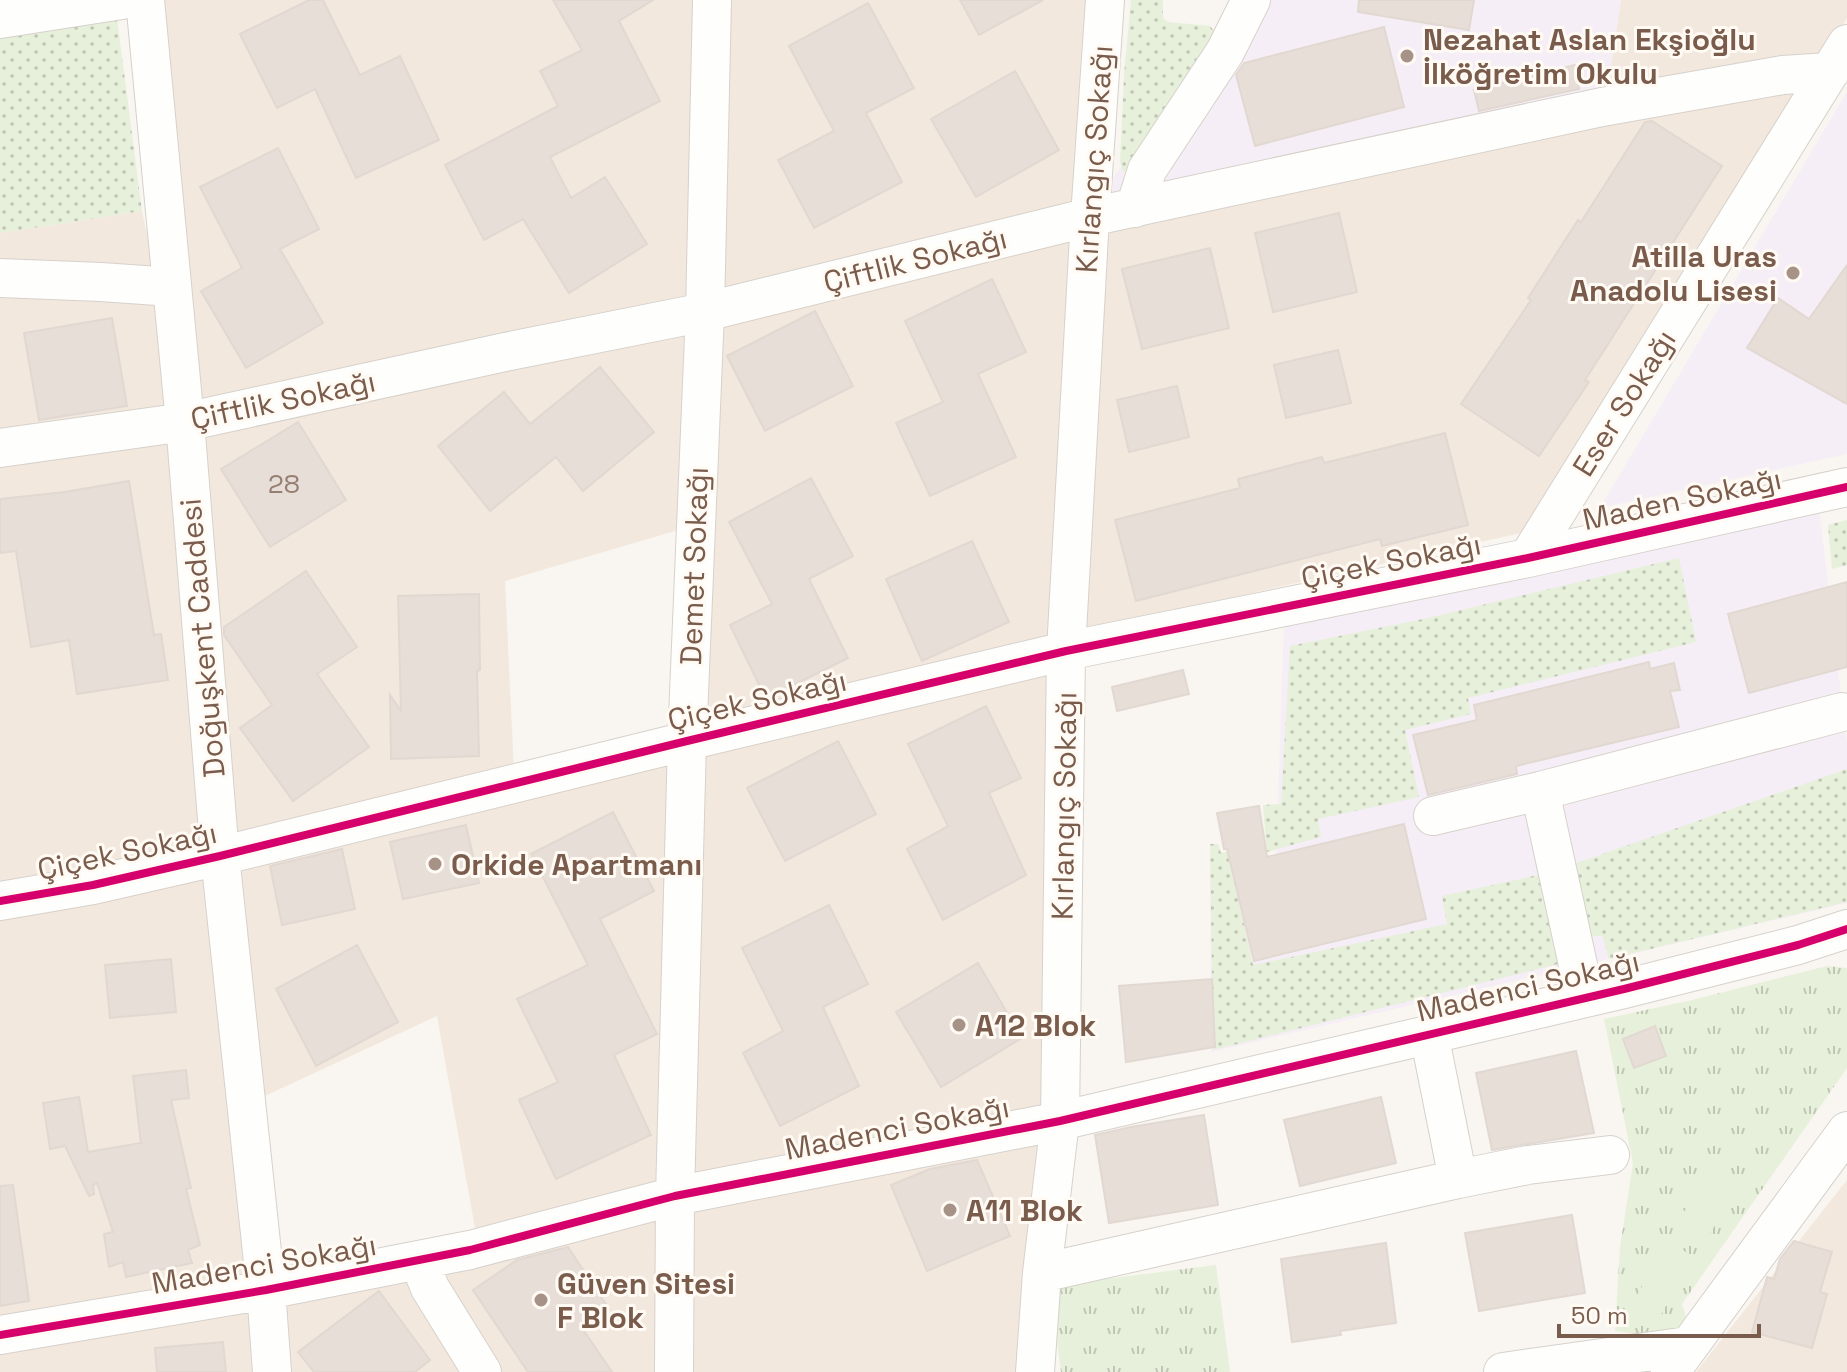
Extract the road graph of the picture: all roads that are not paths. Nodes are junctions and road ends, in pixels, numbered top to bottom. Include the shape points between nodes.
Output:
1 (122, 0) edge
2 (145, 0) edge
3 (712, 0) edge
4 (1105, 0) edge
5 (1239, 7) edge
6 (0, 19) edge
7 (1838, 58) edge
8 (1135, 208) junction
9 (1090, 217) junction
10 (0, 278) edge
11 (172, 287) junction
12 (705, 312) junction
13 (185, 422) junction
14 (0, 448) edge
15 (1847, 487) edge
16 (1528, 558) junction
17 (1066, 651) junction
18 (1842, 712) dead end
19 (687, 741) junction
20 (1540, 791) junction
21 (1433, 816) dead end
22 (220, 856) junction
23 (0, 901) edge
24 (1847, 929) edge
25 (1847, 942) edge
26 (1798, 945) junction
27 (1847, 952) edge
28 (1585, 997) junction
29 (1429, 1034) junction
30 (1060, 1121) junction
31 (1847, 1131) edge
32 (1610, 1155) dead end
33 (1458, 1179) junction
34 (675, 1196) junction
35 (419, 1261) junction
36 (1042, 1273) junction
37 (266, 1290) junction
38 (0, 1335) edge
39 (1679, 1359) edge
40 (272, 1372) edge
41 (482, 1372) edge
42 (674, 1372) edge
43 (1035, 1372) edge
44 (1503, 1372) edge

1 - 6 street
2 - 11 street, Doğuşkent Caddesi
3 - 12 street, Demet Sokağı
4 - 9 street, Kırlangıç Sokağı
5 - 8 street via 1225,52 1147,170
7 - 8 street, Çiftlik Sokağı via 1783,75 1602,107
7 - 16 street, Eser Sokağı
8 - 9 street, Çiftlik Sokağı
9 - 12 street, Çiftlik Sokağı
9 - 17 street, Kırlangıç Sokağı
10 - 11 street
11 - 13 street, Doğuşkent Caddesi
12 - 13 street, Çiftlik Sokağı
12 - 19 street, Demet Sokağı
13 - 14 street, Çiftlik Sokağı
13 - 22 street, Doğuşkent Caddesi
15 - 16 street, Maden Sokağı
16 - 17 street, Çiçek Sokağı
17 - 19 street, Çiçek Sokağı
17 - 30 street, Kırlangıç Sokağı
18 - 20 street
19 - 22 street, Çiçek Sokağı
19 - 34 street, Demet Sokağı
20 - 21 street
20 - 28 street
22 - 23 street, Çiçek Sokağı
22 - 37 street, Doğuşkent Caddesi
24 - 26 street
25 - 26 street
26 - 27 street
26 - 28 street, Madenci Sokağı
28 - 29 street, Madenci Sokağı
29 - 30 street, Madenci Sokağı
29 - 33 street, Madenci Sokağı
30 - 34 street, Madenci Sokağı
30 - 36 street, Kırlangıç Sokağı
31 - 39 street
32 - 33 street
33 - 36 street
34 - 35 street, Madenci Sokağı
34 - 42 street, Demet Sokağı
35 - 37 street, Madenci Sokağı
35 - 41 street
36 - 43 street, Kırlangıç Sokağı
37 - 38 street, Madenci Sokağı
37 - 40 street, Doğuşkent Caddesi
39 - 44 street

